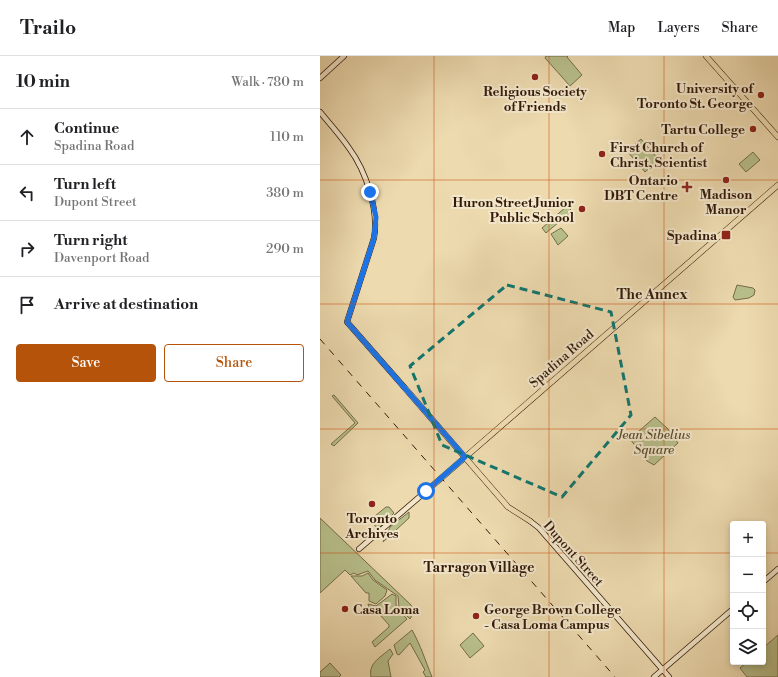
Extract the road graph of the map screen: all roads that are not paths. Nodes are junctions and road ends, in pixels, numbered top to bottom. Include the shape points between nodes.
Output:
1 (344, 56) edge
2 (706, 56) edge
3 (320, 78) edge
4 (320, 112) edge
5 (778, 137) edge
6 (778, 185) edge
7 (404, 387) joint
8 (465, 457) junction
9 (424, 493) joint
10 (530, 521) joint
11 (359, 549) dead end
12 (778, 569) edge
13 (766, 579) edge
14 (730, 611) edge
15 (663, 670) junction
16 (654, 677) edge
17 (669, 677) edge

1 - 3 main road
2 - 5 main road
4 - 7 main road, Dupont Street via 353,154 375,210 374,238 347,322
6 - 8 main road, Spadina Road
7 - 8 main road, Dupont Street
8 - 9 main road, Spadina Road
8 - 10 main road, Dupont Street via 508,507
9 - 11 main road, Spadina Road
10 - 15 main road, Dupont Street via 539,528
12 - 13 main road
14 - 15 main road
15 - 16 main road
15 - 17 main road, Dupont Street

